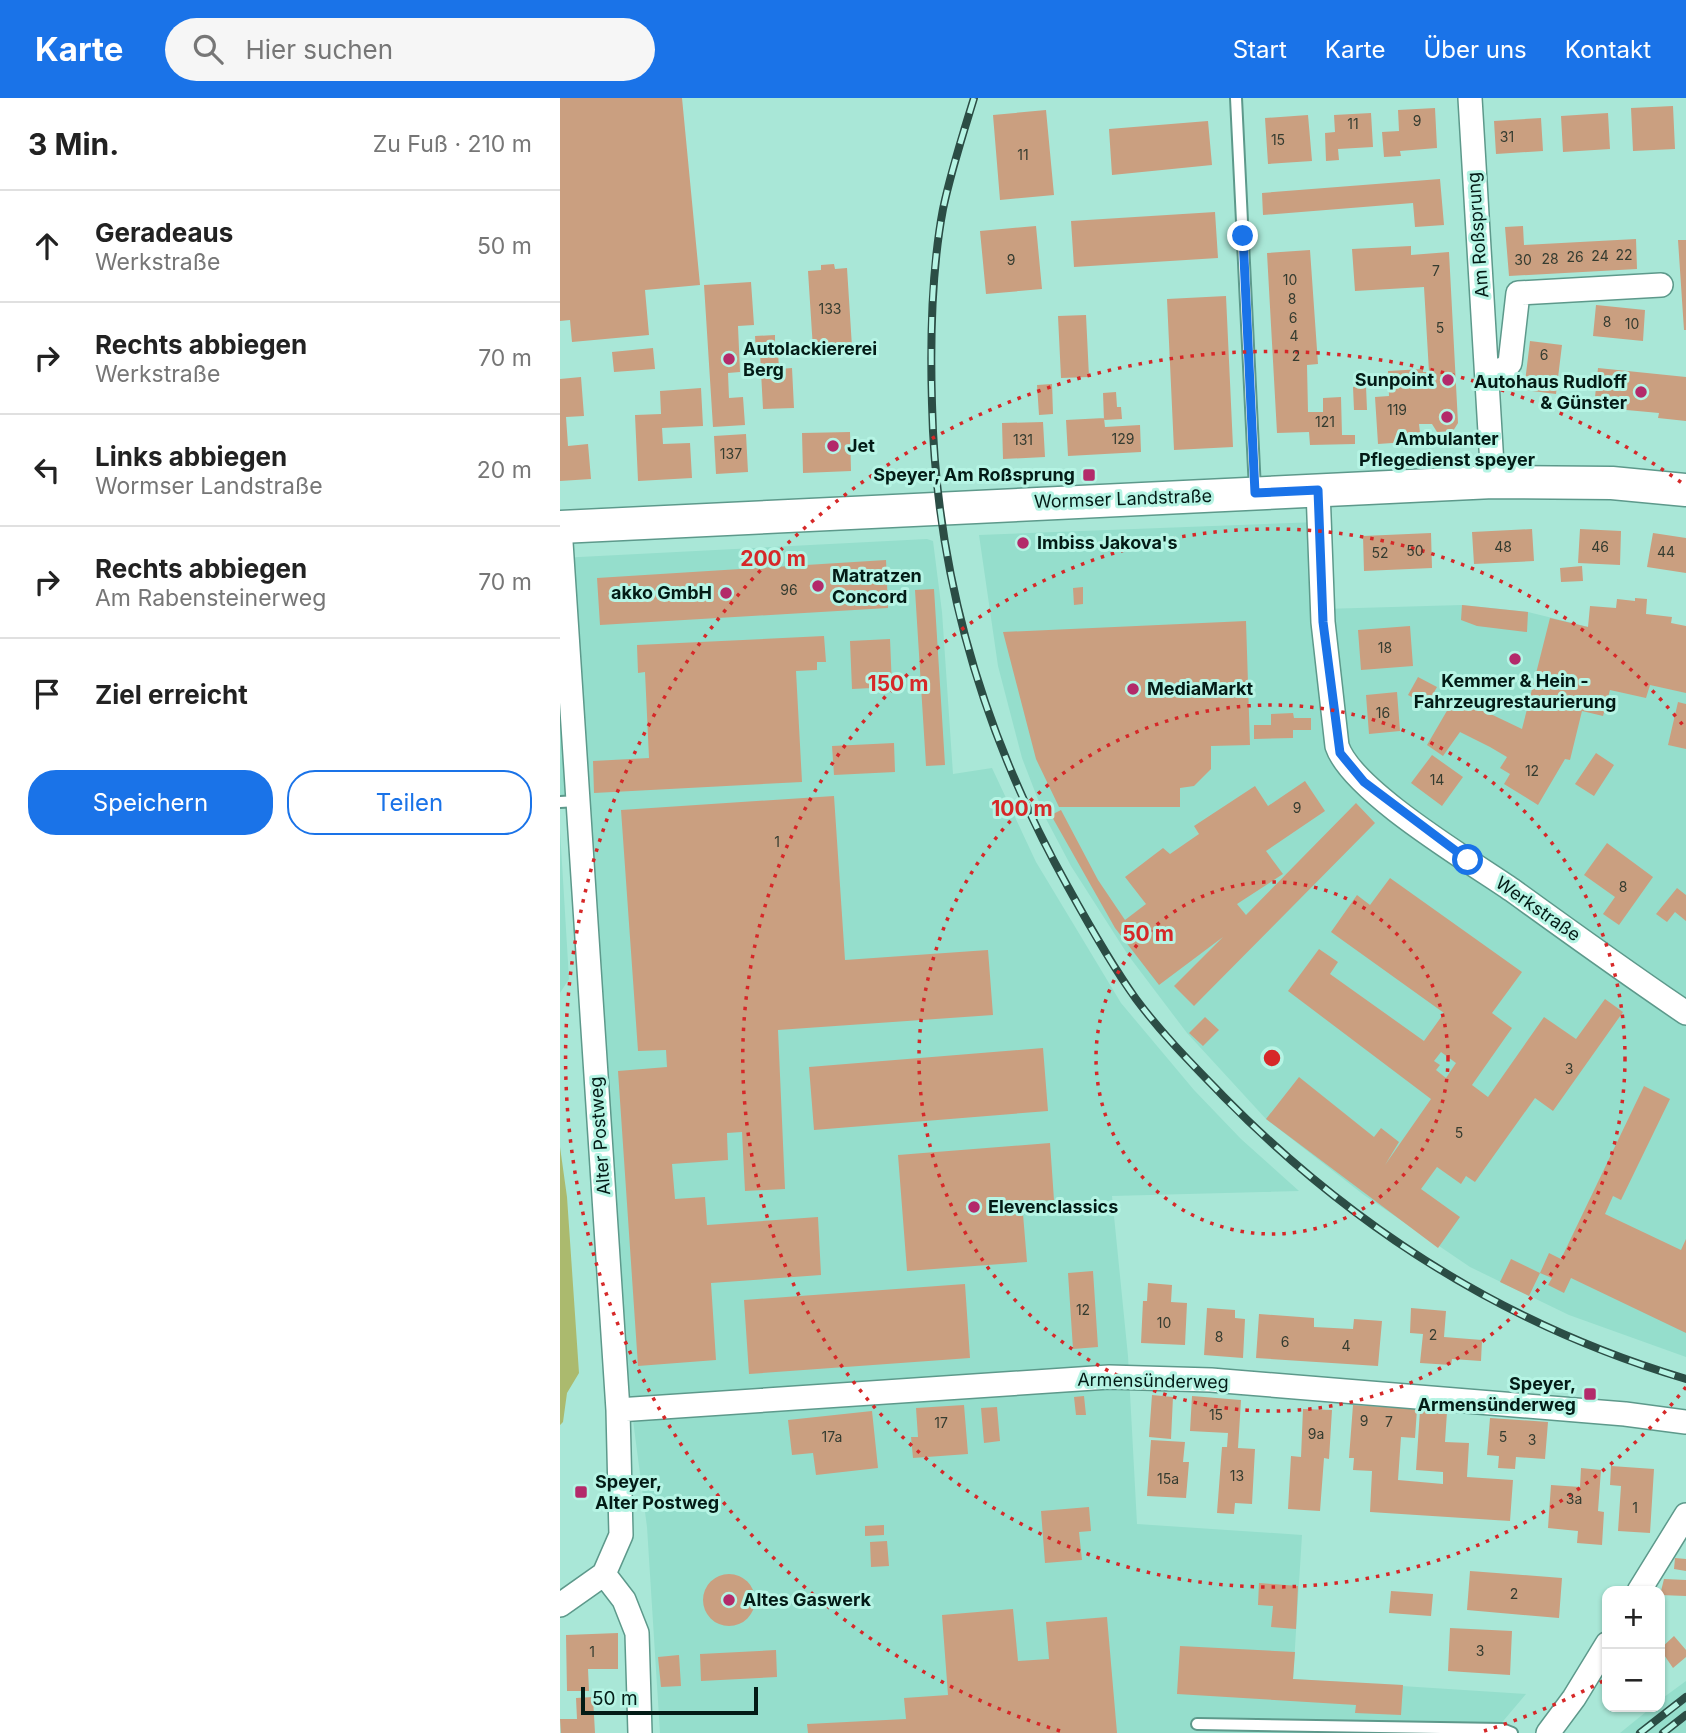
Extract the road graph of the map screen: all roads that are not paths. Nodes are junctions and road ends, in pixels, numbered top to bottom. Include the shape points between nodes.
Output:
1 (1236, 98) edge
2 (1470, 98) edge
3 (1482, 98) edge
4 (1661, 285) dead end
5 (1487, 372) junction
6 (1493, 482) junction
7 (1318, 490) junction
8 (1686, 490) edge
9 (1255, 493) junction
10 (560, 527) edge
11 (564, 647) edge
12 (569, 801) edge
13 (1686, 1013) edge
14 (618, 1410) junction
15 (1686, 1422) edge
16 (1686, 1516) edge
17 (604, 1574) junction
18 (1642, 1586) edge
19 (560, 1605) edge
20 (1604, 1649) edge
21 (1197, 1724) dead end
22 (640, 1733) edge
23 (1512, 1733) edge
24 (1548, 1733) edge

1 - 9 lane
2 - 3 street
2 - 5 street, Am Roßsprung
4 - 5 street, Am Roßsprung via 1518,293 1510,363
5 - 6 street, Am Roßsprung
6 - 7 main road, Wormser Landstraße
6 - 8 main road, Wormser Landstraße via 1612,483
7 - 9 main road, Wormser Landstraße
7 - 13 street, Werkstraße via 1323,622 1337,746 1343,760 1416,823
9 - 10 main road, Wormser Landstraße
10 - 11 street, Alter Postweg
11 - 12 street, Alter Postweg
12 - 14 street, Alter Postweg
14 - 15 street, Armensünderweg via 1109,1377 1225,1381 1625,1413
14 - 17 street, Alter Postweg via 621,1535
16 - 18 street
17 - 19 street
17 - 22 street via 624,1600 637,1633
20 - 24 street
21 - 23 lane via 1502,1729

